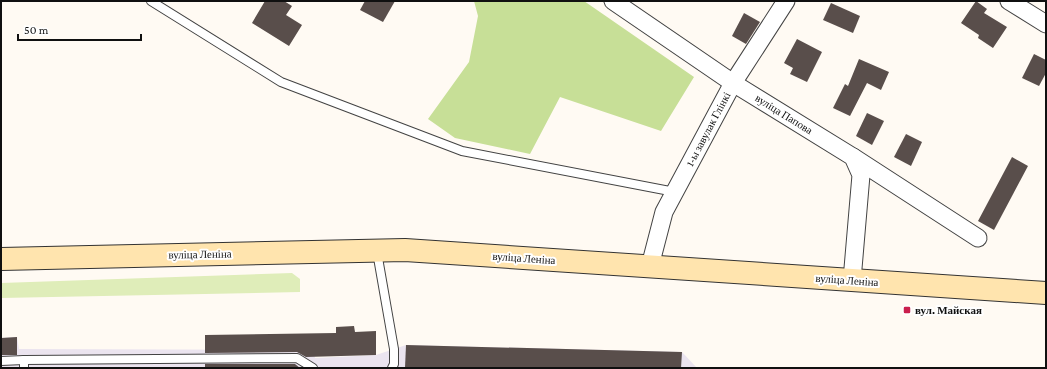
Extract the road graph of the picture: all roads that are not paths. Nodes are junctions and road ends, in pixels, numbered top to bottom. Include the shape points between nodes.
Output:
1 (151, 1) edge
2 (612, 1) edge
3 (786, 1) edge
4 (1009, 1) edge
5 (1046, 24) edge
6 (733, 83) junction
7 (853, 157) junction
8 (675, 192) junction
9 (978, 238) dead end
10 (376, 251) junction
11 (1, 259) edge
12 (650, 266) junction
13 (852, 280) junction
14 (1046, 293) edge
15 (1, 361) edge
16 (24, 364) edge
17 (313, 368) edge
18 (392, 368) edge

1 - 8 lane via 282,82 462,151
2 - 6 street, вуліца Папова
3 - 6 street, 1-ы завулак Глінкі
4 - 5 street
6 - 7 street, вуліца Папова
6 - 8 street, 1-ы завулак Глінкі
7 - 9 street, вуліца Папова
7 - 13 street via 861,175
8 - 12 street, 1-ы завулак Глінкі via 664,212
10 - 11 main road, вуліца Леніна
10 - 12 main road, вуліца Леніна via 405,250
10 - 18 lane via 394,349
12 - 13 main road, вуліца Леніна
13 - 14 main road, вуліца Леніна
15 - 16 lane
16 - 17 lane via 297,358

